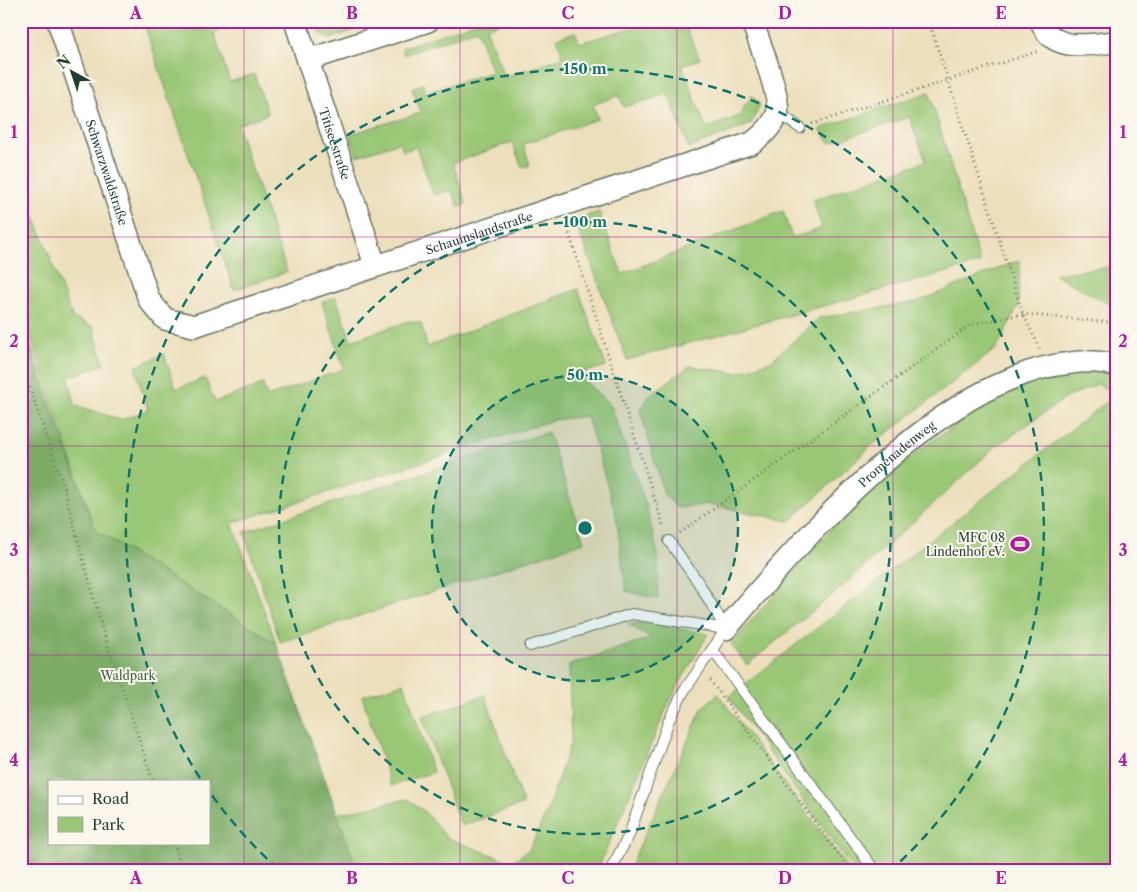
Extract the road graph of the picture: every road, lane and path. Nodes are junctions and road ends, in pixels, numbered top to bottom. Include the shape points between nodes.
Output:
1 (58, 21) edge
2 (295, 21) edge
3 (428, 21) edge
4 (752, 21) edge
5 (929, 21) edge
6 (1041, 21) edge
7 (1116, 42) edge
8 (1064, 44) junction
9 (308, 60) junction
10 (948, 81) junction
11 (778, 112) junction
12 (800, 128) joint
13 (560, 205) junction
14 (375, 265) junction
15 (1023, 314) junction
16 (165, 319) joint
17 (1116, 323) edge
18 (21, 364) edge
19 (1048, 365) junction
20 (1116, 366) edge
21 (669, 541) junction
22 (726, 629) junction
23 (530, 646) dead end
24 (712, 649) junction
25 (700, 666) junction
26 (153, 780) edge
27 (174, 844) edge
28 (183, 871) edge
29 (610, 871) edge
30 (850, 871) edge
31 (875, 871) edge
32 (1078, 871) edge
33 (1099, 871) edge

1 - 16 street, Schwarzwaldstraße via 149,300
2 - 9 street, Titiseestraße
3 - 9 street
4 - 11 street via 776,95
5 - 10 path
6 - 8 street via 1052,38
7 - 8 street
8 - 10 path
9 - 14 street, Titiseestraße
10 - 12 path
10 - 15 path
11 - 12 lane
11 - 13 street, Schauinslandstraße via 768,130 752,143
13 - 14 street, Schauinslandstraße
13 - 21 path
14 - 16 street, Schauinslandstraße via 194,326
15 - 17 path
15 - 19 path
15 - 21 path via 972,324
18 - 26 path via 62,481 102,628
19 - 20 street, Promenadenweg via 1081,362
19 - 22 street, Promenadenweg via 1002,383 954,410 894,454 799,544
21 - 22 lane
22 - 23 lane via 632,614
22 - 24 lane
24 - 25 lane
24 - 31 lane
25 - 29 lane via 669,720 629,835
25 - 30 path
27 - 28 path
32 - 33 lane via 1093,868

